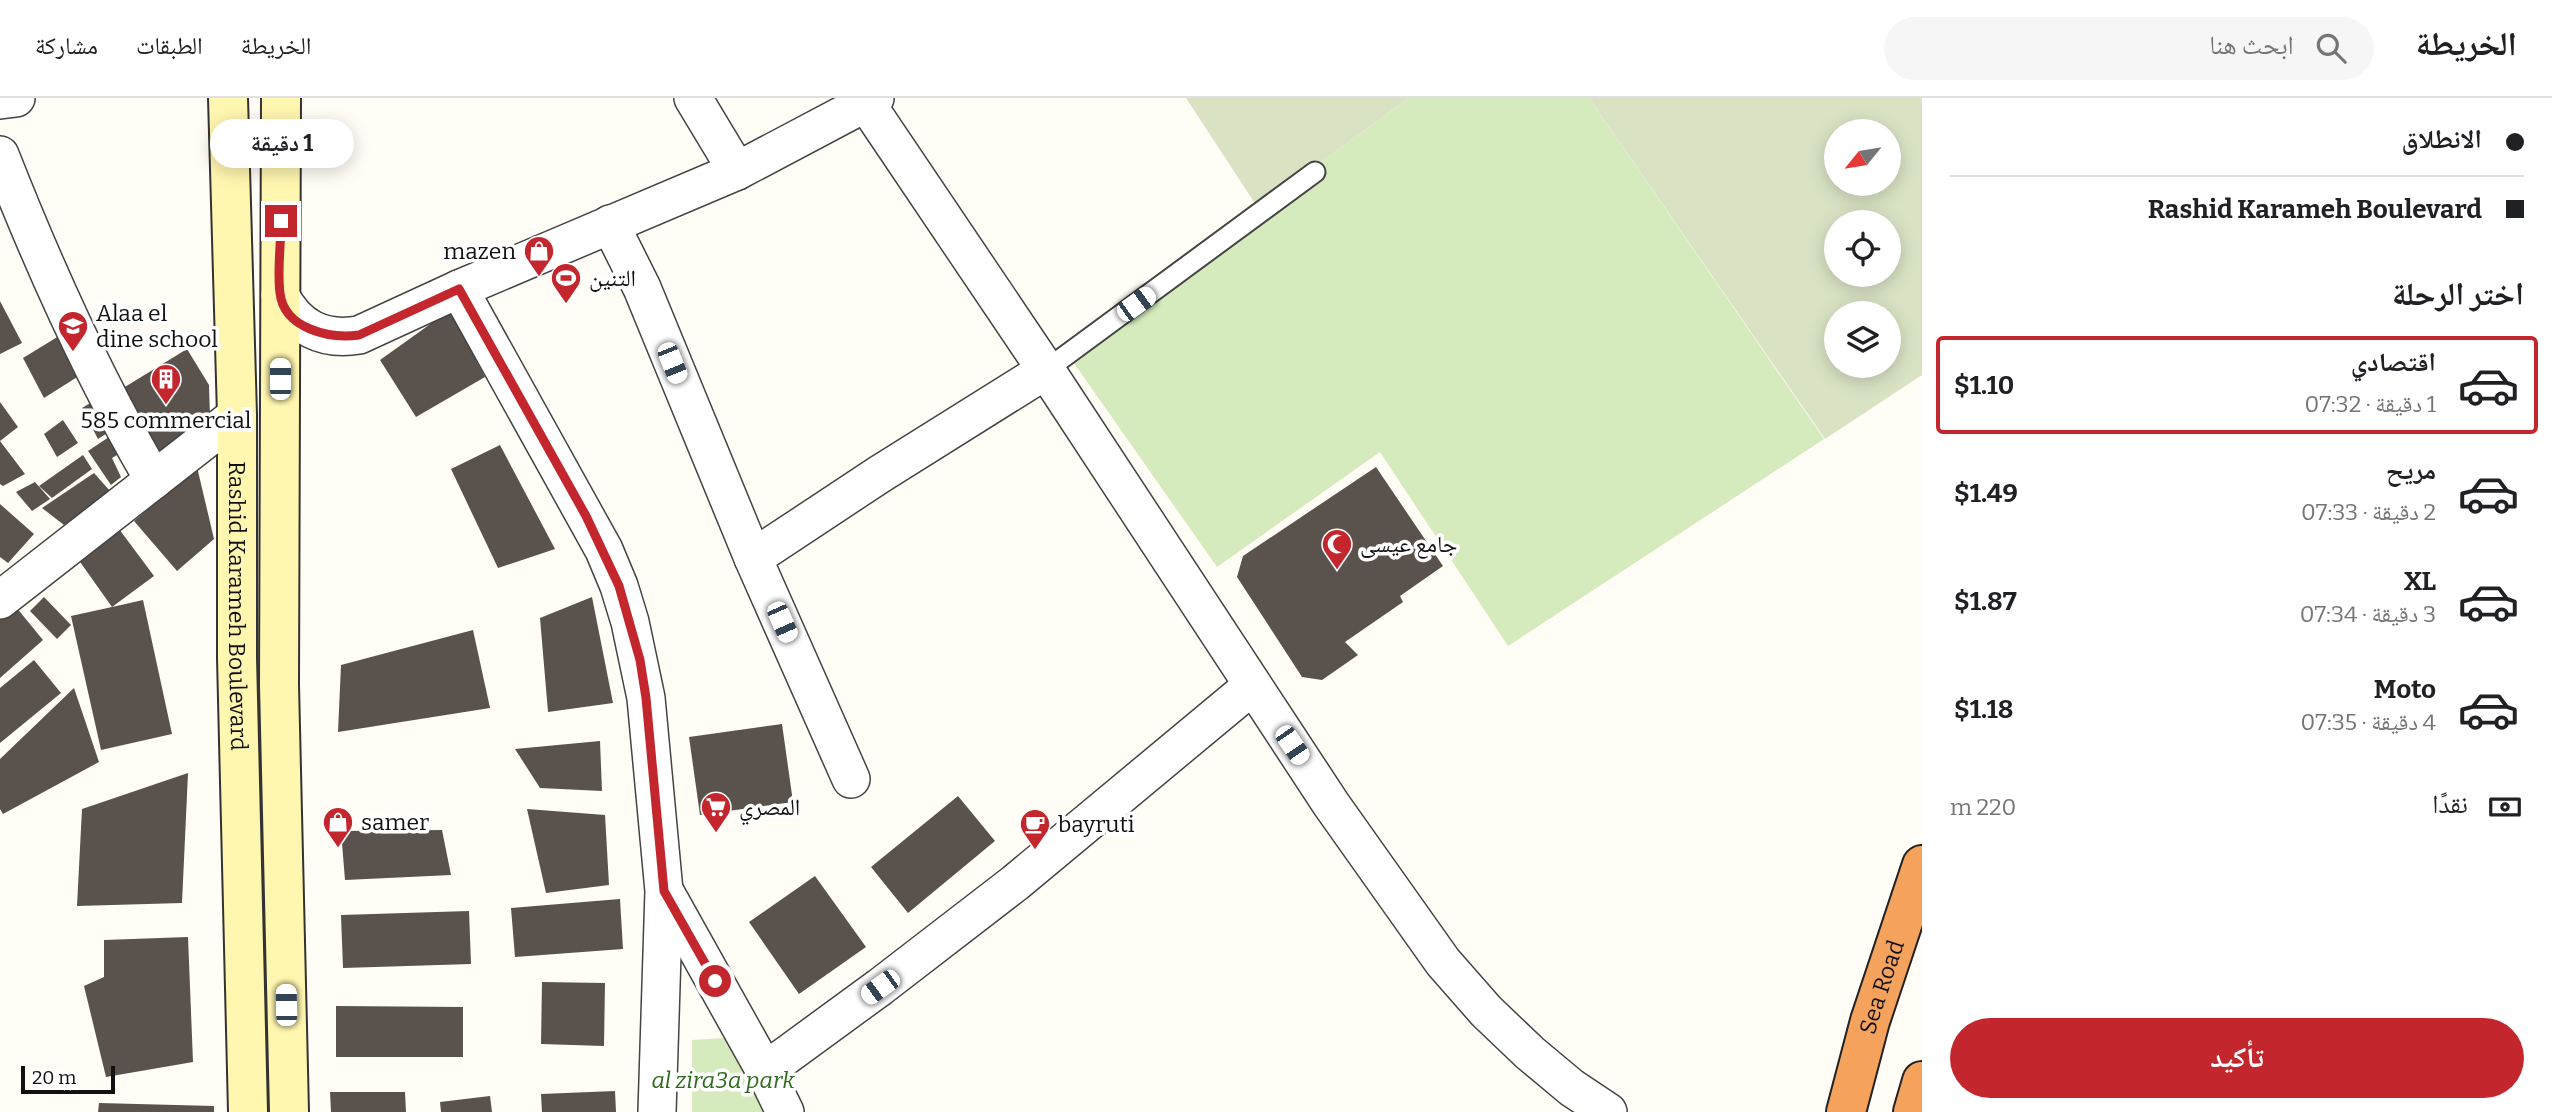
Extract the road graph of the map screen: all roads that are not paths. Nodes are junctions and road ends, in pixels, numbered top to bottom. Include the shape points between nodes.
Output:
1 (16, 98) edge
2 (228, 98) edge
3 (281, 98) edge
4 (693, 98) edge
5 (0, 100) edge
6 (871, 101) edge
7 (0, 155) edge
8 (737, 171) junction
9 (1315, 173) dead end
10 (610, 224) junction
11 (459, 289) junction
12 (280, 296) junction
13 (1046, 370) junction
14 (237, 415) junction
15 (154, 480) junction
16 (753, 558) junction
17 (0, 600) edge
18 (1252, 686) junction
19 (851, 779) dead end
20 (1922, 865) edge
21 (664, 891) junction
22 (765, 1071) junction
23 (1922, 1081) edge
24 (248, 1112) edge
25 (289, 1112) edge
26 (657, 1112) edge
27 (785, 1112) edge
28 (1608, 1112) edge
29 (1846, 1112) edge
30 (1913, 1112) edge

1 - 5 street
2 - 14 street, Rashid Karameh Boulevard
3 - 12 street, Rashid Karameh Boulevard
4 - 8 street
6 - 8 street
6 - 13 street
7 - 15 street via 83,349
8 - 10 street
9 - 13 lane
10 - 11 street
10 - 16 street via 642,288
11 - 12 street via 359,335 343,337 312,331 298,321
11 - 21 street via 586,516 619,586 646,698
12 - 25 street, Rashid Karameh Boulevard via 279,685
13 - 16 street
13 - 18 street
14 - 15 street
14 - 24 street, Rashid Karameh Boulevard via 237,658
15 - 17 street
16 - 19 street
18 - 22 street via 1004,891
18 - 28 street via 1443,962 1530,1054
20 - 29 highway, Sea Road via 1870,1021
21 - 22 street
21 - 26 street
22 - 27 street
23 - 30 highway

